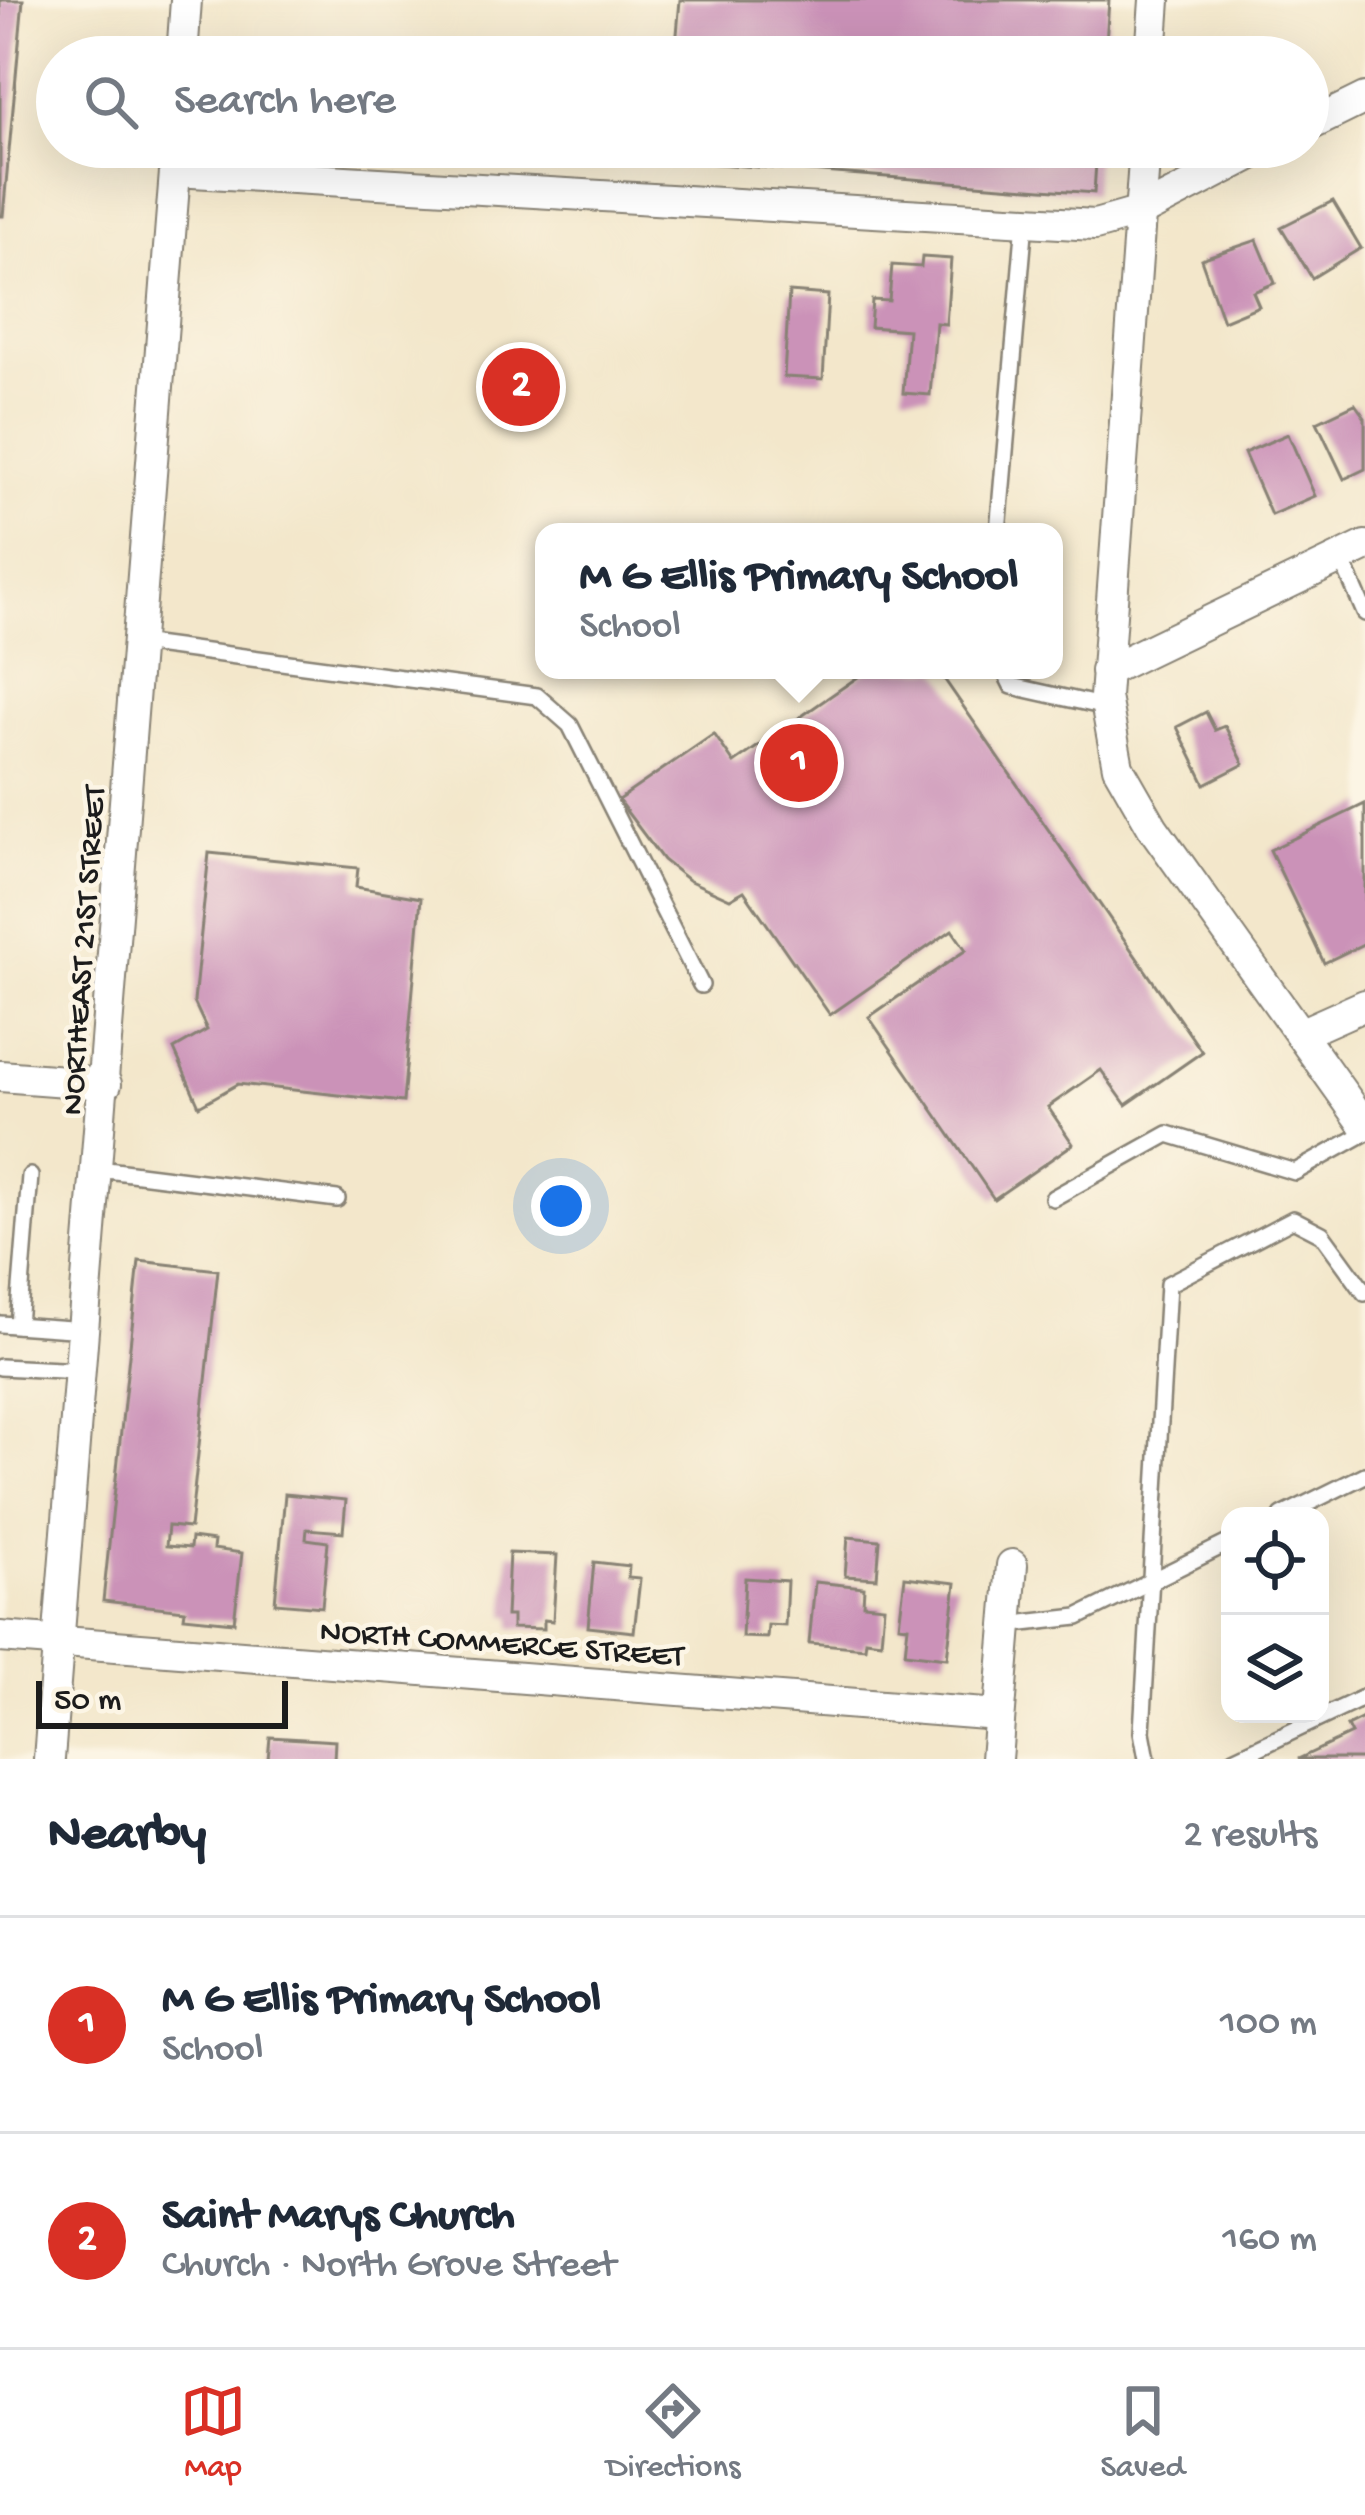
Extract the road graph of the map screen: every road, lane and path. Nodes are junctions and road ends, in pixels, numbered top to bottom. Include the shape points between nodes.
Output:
1 (186, 0) edge
2 (1155, 0) edge
3 (183, 36) edge
4 (1152, 36) edge
5 (1365, 98) edge
6 (1329, 116) edge
7 (175, 168) edge
8 (299, 168) edge
9 (1144, 168) edge
10 (1226, 168) edge
11 (1141, 212) junction
12 (1024, 221) junction
13 (999, 523) edge
14 (1353, 552) edge
15 (1365, 613) edge
16 (139, 644) junction
17 (1106, 671) junction
18 (1008, 679) edge
19 (1106, 707) junction
20 (701, 985) dead end
21 (1365, 1004) edge
22 (1300, 1034) junction
23 (0, 1076) edge
24 (106, 1084) junction
25 (1365, 1129) edge
26 (99, 1169) junction
27 (30, 1176) dead end
28 (1053, 1198) dead end
29 (337, 1199) dead end
30 (1365, 1293) edge
31 (9, 1325) edge
32 (86, 1330) junction
33 (0, 1367) edge
34 (81, 1371) junction
35 (1365, 1474) edge
36 (1300, 1507) edge
37 (1221, 1546) edge
38 (1012, 1564) dead end
39 (1149, 1582) junction
40 (1006, 1625) junction
41 (0, 1637) edge
42 (58, 1642) junction
43 (1365, 1697) edge
44 (998, 1715) junction
45 (49, 1759) edge
46 (996, 1759) edge
47 (1148, 1759) edge
48 (1234, 1759) edge

1 - 3 street
2 - 4 street
5 - 6 street
7 - 16 street, NORTHEAST 21ST STREET
8 - 12 street
9 - 11 street
10 - 11 street
11 - 12 street via 1095,225
11 - 17 street
12 - 13 lane
14 - 15 lane
14 - 17 street
16 - 20 lane via 537,695 569,725
16 - 24 street, NORTHEAST 21ST STREET
17 - 19 street
18 - 19 lane
19 - 22 street via 1118,767 1154,828
21 - 22 street
22 - 25 street
23 - 24 street
24 - 26 street, NORTHEAST 21ST STREET
25 - 28 lane via 1295,1172 1168,1134
26 - 29 lane
26 - 32 street, NORTHEAST 21ST STREET
27 - 31 lane
30 - 39 lane via 1322,1234 1293,1219 1168,1284
31 - 32 lane
32 - 34 street, NORTHEAST 21ST STREET
33 - 34 lane
34 - 42 street, NORTHEAST 21ST STREET
35 - 36 lane
37 - 39 lane
38 - 40 street
39 - 40 lane via 1078,1617
39 - 47 lane via 1142,1732
40 - 44 street
41 - 42 street, NORTH COMMERCE STREET
42 - 44 street, NORTH COMMERCE STREET
42 - 45 street, NORTHEAST 21ST STREET
43 - 48 lane
44 - 46 street

